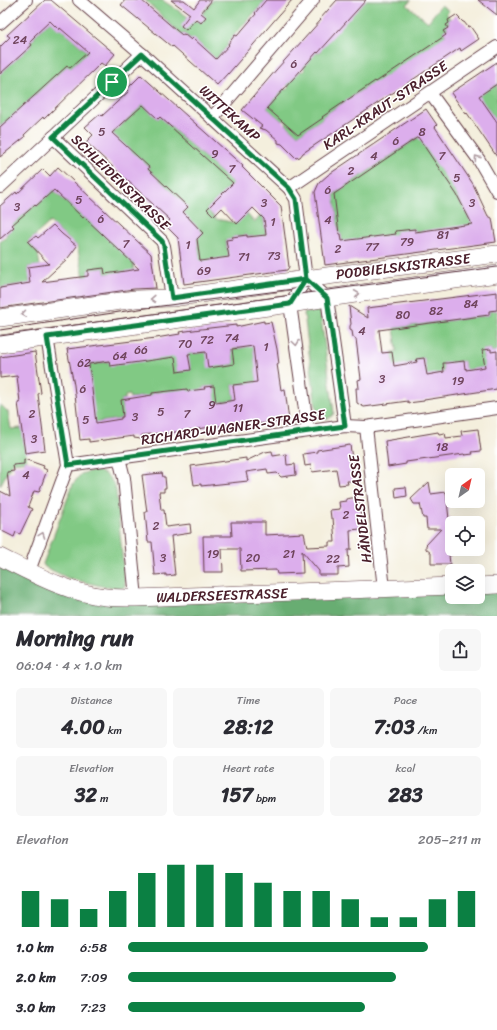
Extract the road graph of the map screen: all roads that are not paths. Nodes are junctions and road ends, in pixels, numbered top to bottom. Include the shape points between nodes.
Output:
1 (26, 0) edge
2 (79, 0) edge
3 (313, 0) edge
4 (0, 23) edge
5 (497, 47) edge
6 (142, 54) junction
7 (430, 93) junction
8 (212, 118) junction
9 (53, 137) junction
10 (0, 187) edge
11 (289, 188) junction
12 (497, 191) edge
13 (497, 254) edge
14 (497, 274) edge
15 (306, 279) junction
16 (172, 298) junction
17 (327, 298) junction
18 (290, 304) junction
19 (0, 318) edge
20 (47, 337) junction
21 (0, 344) edge
22 (497, 408) edge
23 (345, 426) junction
24 (366, 427) junction
25 (308, 431) junction
26 (119, 458) junction
27 (68, 465) junction
28 (0, 557) edge
29 (29, 571) junction
30 (497, 585) edge
31 (445, 586) edge
32 (485, 586) edge
33 (384, 588) junction
34 (136, 598) junction

1 - 4 street
2 - 6 street, WITTEKAMP
3 - 8 street
5 - 7 street, KARL-KRAUT-STRASSE
6 - 8 street, WITTEKAMP
6 - 9 street
7 - 11 street, KARL-KRAUT-STRASSE
12 -> 7 street via 479,160
8 - 11 street, WITTEKAMP
9 - 10 street
9 - 16 street, SCHLEIDENSTRASSE via 162,241
11 - 15 street, WITTEKAMP via 296,199
13 - 15 main road, PODBIELSKISTRASSE
17 -> 14 main road, PODBIELSKISTRASSE
15 - 16 main road, PODBIELSKISTRASSE
15 - 17 street
15 - 18 street
16 -> 19 main road, PODBIELSKISTRASSE via 135,299
17 - 18 main road, PODBIELSKISTRASSE
17 - 23 street
18 - 20 main road, PODBIELSKISTRASSE
18 -> 25 street
20 - 21 main road, PODBIELSKISTRASSE
20 - 27 street
22 - 24 street, RICHARD-WAGNER-STRASSE
23 - 24 street, RICHARD-WAGNER-STRASSE
23 - 25 street, RICHARD-WAGNER-STRASSE
24 - 33 street, HÄNDELSTRASSE
25 - 26 street, RICHARD-WAGNER-STRASSE
26 - 27 street, RICHARD-WAGNER-STRASSE
26 - 34 street via 124,478
29 -> 27 street
28 - 29 main road, WALDERSEESTRASSE
29 - 34 main road, WALDERSEESTRASSE via 58,585 81,592 106,597
30 - 32 main road
31 - 33 main road, WALDERSEESTRASSE
33 - 34 main road, WALDERSEESTRASSE

